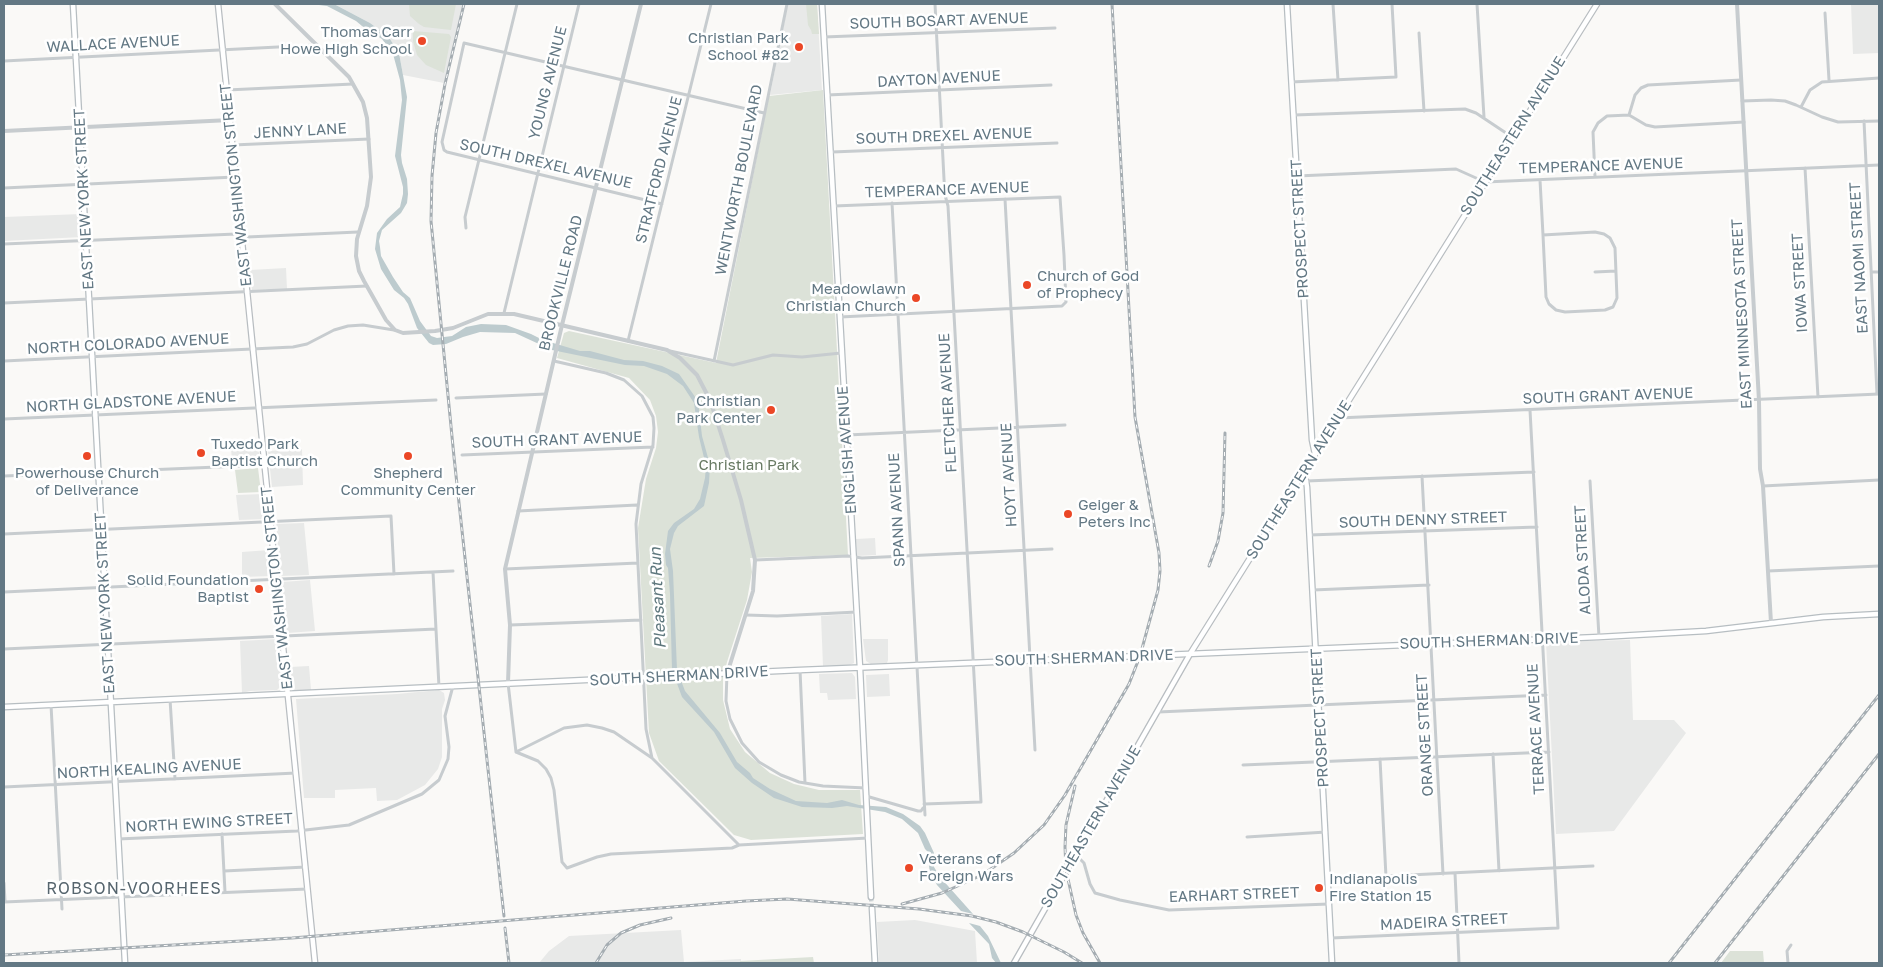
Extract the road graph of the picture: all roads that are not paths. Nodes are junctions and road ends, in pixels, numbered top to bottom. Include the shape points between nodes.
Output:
1 (73, 4) edge
2 (218, 4) edge
3 (275, 4) edge
4 (517, 4) edge
5 (579, 4) edge
6 (641, 4) edge
7 (711, 4) edge
8 (787, 4) edge
9 (822, 4) edge
10 (935, 4) edge
11 (1287, 4) edge
12 (1333, 4) edge
13 (1392, 4) edge
14 (1477, 4) edge
15 (1596, 4) edge
16 (1738, 4) edge
17 (1825, 13) dead end
18 (1055, 28) dead end
19 (937, 33) junction
20 (1419, 33) dead end
21 (824, 37) junction
22 (317, 45) junction
23 (222, 50) junction
24 (505, 52) junction
25 (76, 57) junction
26 (4, 61) edge
27 (564, 66) junction
28 (1879, 78) edge
29 (622, 80) junction
30 (1338, 80) junction
31 (1741, 80) junction
32 (1829, 80) junction
33 (1291, 82) junction
34 (354, 84) junction
35 (1051, 85) dead end
36 (227, 90) junction
37 (940, 90) junction
38 (827, 95) junction
39 (689, 96) junction
40 (1742, 101) junction
41 (1801, 107) junction
42 (1424, 111) junction
43 (764, 114) junction
44 (1629, 115) junction
45 (1294, 116) junction
46 (1484, 118) junction
47 (230, 120) junction
48 (1879, 120) edge
49 (1864, 121) junction
50 (1744, 122) junction
51 (80, 127) junction
52 (4, 131) edge
53 (1512, 137) junction
54 (369, 139) junction
55 (1058, 143) dead end
56 (232, 146) junction
57 (943, 147) junction
58 (832, 152) junction
59 (479, 161) junction
60 (1879, 165) edge
61 (1866, 166) junction
62 (1805, 168) junction
63 (1746, 171) junction
64 (537, 174) junction
65 (1297, 176) junction
66 (236, 177) junction
67 (1595, 178) junction
68 (1540, 180) junction
69 (1485, 182) junction
70 (84, 183) junction
71 (4, 188) edge
72 (596, 188) junction
73 (1005, 199) junction
74 (947, 201) junction
75 (892, 203) junction
76 (662, 204) junction
77 (834, 206) junction
78 (466, 228) dead end
79 (358, 232) junction
80 (1543, 235) junction
81 (242, 236) junction
82 (87, 240) junction
83 (4, 244) edge
84 (1616, 270) junction
85 (1595, 272) dead end
86 (1872, 272) junction
87 (1879, 272) edge
88 (367, 286) junction
89 (247, 292) junction
90 (90, 299) junction
91 (4, 303) edge
92 (1011, 310) junction
93 (954, 312) junction
94 (504, 313) junction
95 (897, 314) junction
96 (840, 317) junction
97 (562, 325) junction
98 (395, 330) junction
99 (1877, 333) edge
100 (628, 341) junction
101 (253, 349) junction
102 (667, 350) junction
103 (841, 353) junction
104 (92, 357) junction
105 (554, 360) junction
106 (4, 361) edge
107 (714, 361) junction
108 (546, 394) junction
109 (1878, 394) edge
110 (1818, 397) junction
111 (456, 398) dead end
112 (436, 400) dead end
113 (1759, 401) junction
114 (259, 407) junction
115 (1530, 410) junction
116 (96, 414) junction
117 (1337, 418) junction
118 (4, 419) edge
119 (1065, 425) dead end
120 (1017, 428) junction
121 (961, 430) junction
122 (904, 433) junction
123 (846, 435) junction
124 (653, 447) junction
125 (532, 452) junction
126 (1314, 454) junction
127 (462, 455) dead end
128 (265, 464) junction
129 (99, 472) junction
130 (1534, 472) junction
131 (1302, 474) junction
132 (4, 476) edge
133 (1422, 476) junction
134 (1879, 480) edge
135 (1306, 481) junction
136 (1590, 481) dead end
137 (1764, 486) junction
138 (637, 505) junction
139 (518, 511) junction
140 (270, 522) junction
141 (1537, 527) junction
142 (101, 530) junction
143 (1426, 530) junction
144 (4, 534) edge
145 (1309, 536) junction
146 (1052, 549) dead end
147 (1024, 551) junction
148 (968, 553) junction
149 (911, 556) junction
150 (853, 557) junction
151 (755, 560) junction
152 (638, 563) junction
153 (1879, 566) edge
154 (505, 569) junction
155 (453, 571) dead end
156 (1768, 571) junction
157 (433, 572) junction
158 (394, 574) junction
159 (276, 579) junction
160 (1428, 586) junction
161 (104, 587) junction
162 (1313, 590) junction
163 (4, 592) edge
164 (856, 612) junction
165 (1879, 614) edge
166 (746, 615) junction
167 (641, 620) junction
168 (1771, 623) junction
169 (510, 625) junction
170 (436, 629) junction
171 (282, 636) junction
172 (1599, 637) junction
173 (1543, 639) junction
174 (107, 644) junction
175 (1432, 644) junction
176 (1316, 648) junction
177 (4, 649) edge
178 (1190, 654) junction
179 (1030, 660) junction
180 (974, 663) junction
181 (917, 665) junction
182 (860, 668) junction
183 (800, 670) junction
184 (727, 674) junction
185 (644, 678) junction
186 (508, 683) junction
187 (453, 686) junction
188 (439, 687) junction
189 (288, 694) junction
190 (1546, 695) junction
191 (170, 699) junction
192 (1434, 700) junction
193 (110, 702) junction
194 (50, 704) junction
195 (1319, 705) junction
196 (4, 707) edge
197 (1157, 712) junction
198 (1035, 750) dead end
199 (516, 752) junction
200 (1549, 752) junction
201 (1493, 754) junction
202 (1437, 756) junction
203 (652, 758) junction
204 (1380, 759) junction
205 (1322, 761) junction
206 (1243, 765) dead end
207 (296, 774) junction
208 (175, 779) junction
209 (114, 782) junction
210 (805, 783) junction
211 (56, 784) junction
212 (4, 787) edge
213 (866, 788) junction
214 (866, 797) junction
215 (924, 804) junction
216 (924, 815) dead end
217 (302, 830) junction
218 (1326, 832) junction
219 (222, 834) junction
220 (1247, 837) dead end
221 (868, 838) junction
222 (118, 839) junction
223 (740, 845) junction
224 (1076, 855) junction
225 (1593, 866) dead end
226 (306, 867) junction
227 (1555, 868) junction
228 (224, 870) junction
229 (1499, 871) junction
230 (1455, 873) junction
231 (1443, 874) junction
232 (1386, 876) junction
233 (1328, 879) junction
234 (4, 883) edge
235 (308, 888) junction
236 (226, 892) junction
237 (121, 897) junction
238 (871, 898) tunnel mouth
239 (62, 899) junction
240 (4, 902) edge
241 (1329, 904) junction
242 (872, 908) tunnel mouth
243 (62, 909) dead end
244 (1558, 928) joint
245 (1458, 932) junction
246 (1331, 938) junction
247 (1791, 945) dead end
248 (125, 963) edge
249 (316, 963) edge
250 (875, 963) edge
251 (1014, 963) edge
252 (1332, 963) edge
253 (1459, 963) edge
254 (1788, 963) edge

1 - 25 main road, EAST NEW YORK STREET
2 - 23 main road, EAST WASHINGTON STREET
3 - 22 street
4 - 24 street
5 - 27 street, YOUNG AVENUE
6 - 29 street, BROOKVILLE ROAD
7 - 39 street, STRATFORD AVENUE
8 - 43 street, WENTWORTH BOULEVARD
9 - 21 main road, ENGLISH AVENUE
10 - 19 street, FLETCHER AVENUE
11 - 33 main road, PROSPECT STREET
12 - 30 street
13 - 30 street via 1396,77
14 - 46 street
15 - 53 main road, SOUTHEASTERN AVENUE
16 - 31 street, EAST MINNESOTA STREET
17 - 32 street
18 - 19 street, SOUTH BOSART AVENUE
19 - 21 street, SOUTH BOSART AVENUE
19 - 37 street, FLETCHER AVENUE
20 - 42 street
21 - 38 main road, ENGLISH AVENUE
22 - 23 street, WALLACE AVENUE
22 - 34 street
23 - 25 street, WALLACE AVENUE
23 - 36 main road, EAST WASHINGTON STREET
24 - 27 street
24 - 59 street
24 - 59 street, SOUTH DREXEL AVENUE via 464,43 442,142 447,152
25 - 26 street, WALLACE AVENUE
25 - 51 main road, EAST NEW YORK STREET
27 - 29 street
27 - 64 street, YOUNG AVENUE
28 - 32 street
29 - 39 street
29 - 72 street, BROOKVILLE ROAD
30 - 33 street
31 - 40 street, EAST MINNESOTA STREET
31 - 44 street via 1648,85 1635,95
32 - 41 street via 1813,87
33 - 45 main road, PROSPECT STREET
34 - 36 street
34 - 54 street via 365,109
35 - 37 street, DAYTON AVENUE
36 - 47 main road, EAST WASHINGTON STREET
37 - 38 street, DAYTON AVENUE
37 - 57 street, FLETCHER AVENUE
38 - 58 main road, ENGLISH AVENUE
39 - 43 street
39 - 76 street, STRATFORD AVENUE
40 - 41 street via 1774,100
40 - 50 street, EAST MINNESOTA STREET
41 - 49 street via 1832,120
42 - 45 street
42 - 46 street via 1466,109
43 - 107 street, WENTWORTH BOULEVARD
44 - 50 street via 1655,127
44 - 67 street via 1610,115 1596,126 1593,134
45 - 65 main road, PROSPECT STREET
46 - 53 street
47 - 51 street
47 - 56 main road, EAST WASHINGTON STREET
48 - 49 street
49 - 61 street, EAST NAOMI STREET
50 - 63 street, EAST MINNESOTA STREET
51 - 52 street
51 - 70 main road, EAST NEW YORK STREET
53 - 69 main road, SOUTHEASTERN AVENUE
54 - 56 street, JENNY LANE
54 - 79 street via 370,186
55 - 57 street, SOUTH DREXEL AVENUE
56 - 66 main road, EAST WASHINGTON STREET
57 - 58 street, SOUTH DREXEL AVENUE
57 - 74 street, FLETCHER AVENUE
58 - 77 main road, ENGLISH AVENUE
59 - 64 street, SOUTH DREXEL AVENUE
59 - 78 street via 465,217
60 - 61 street, TEMPERANCE AVENUE
61 - 62 street, TEMPERANCE AVENUE
61 - 86 street, EAST NAOMI STREET
62 - 63 street, TEMPERANCE AVENUE
62 - 110 street, IOWA STREET
63 - 67 street, TEMPERANCE AVENUE
63 - 113 street, EAST MINNESOTA STREET
64 - 72 street, SOUTH DREXEL AVENUE
64 - 94 street, YOUNG AVENUE
65 - 69 street, TEMPERANCE AVENUE via 1456,169
65 - 126 main road, PROSPECT STREET
66 - 70 street
66 - 81 main road, EAST WASHINGTON STREET
67 - 68 street, TEMPERANCE AVENUE
68 - 69 street, TEMPERANCE AVENUE
68 - 80 street
69 - 117 main road, SOUTHEASTERN AVENUE
70 - 71 street
70 - 82 main road, EAST NEW YORK STREET
72 - 76 street, SOUTH DREXEL AVENUE
72 - 97 street, BROOKVILLE ROAD
73 - 74 street, TEMPERANCE AVENUE
73 - 92 street, HOYT AVENUE
73 - 92 street, TEMPERANCE AVENUE via 1060,197 1065,274 1064,305
74 - 75 street, TEMPERANCE AVENUE
74 - 93 street, FLETCHER AVENUE
75 - 77 street, TEMPERANCE AVENUE
75 - 95 street, SPANN AVENUE
76 - 100 street, STRATFORD AVENUE
77 - 96 main road, ENGLISH AVENUE
79 - 81 street
79 - 88 street via 356,256
80 - 84 street via 1596,232 1607,236 1614,247
80 - 84 street via 1546,297 1552,308 1566,312 1607,310 1614,306 1617,298
81 - 82 street
81 - 89 main road, EAST WASHINGTON STREET
82 - 83 street
82 - 90 main road, EAST NEW YORK STREET
84 - 85 street
86 - 87 street
86 - 99 street, EAST NAOMI STREET
88 - 89 street
88 - 98 street
89 - 90 street
89 - 101 main road, EAST WASHINGTON STREET
90 - 91 street
90 - 104 main road, EAST NEW YORK STREET
92 - 93 street
92 - 120 street, HOYT AVENUE
93 - 95 street
93 - 121 street, FLETCHER AVENUE
94 - 97 street
94 - 98 street via 483,316 442,330 418,333
95 - 96 street
95 - 122 street, SPANN AVENUE
96 - 103 main road, ENGLISH AVENUE
97 - 100 street
97 - 105 street, BROOKVILLE ROAD
98 - 101 street, NORTH COLORADO AVENUE via 351,326 300,346
99 - 109 street, EAST NAOMI STREET
100 - 102 street
101 - 104 street, NORTH COLORADO AVENUE
101 - 114 main road, EAST WASHINGTON STREET
102 - 107 street
102 - 151 street via 695,372 710,400 733,470
103 - 107 street via 802,357 773,355 735,364
103 - 123 main road, ENGLISH AVENUE
104 - 106 street, NORTH COLORADO AVENUE
104 - 116 main road, EAST NEW YORK STREET
105 - 108 street, BROOKVILLE ROAD
105 - 124 street via 614,376 633,386 652,414
108 - 111 street
108 - 125 street, BROOKVILLE ROAD
109 - 110 street, SOUTH GRANT AVENUE
110 - 113 street, SOUTH GRANT AVENUE
112 - 114 street, NORTH GLADSTONE AVENUE
113 - 115 street, SOUTH GRANT AVENUE
113 - 137 street, EAST MINNESOTA STREET via 1760,469
114 - 116 street, NORTH GLADSTONE AVENUE
114 - 128 main road, EAST WASHINGTON STREET
115 - 117 street, SOUTH GRANT AVENUE
115 - 130 street, TERRACE AVENUE
116 - 118 street, NORTH GLADSTONE AVENUE
116 - 129 main road, EAST NEW YORK STREET
117 - 126 main road, SOUTHEASTERN AVENUE
119 - 120 street
120 - 121 street
120 - 147 street, HOYT AVENUE
121 - 122 street
121 - 148 street, FLETCHER AVENUE
122 - 123 street
122 - 149 street, SPANN AVENUE
123 - 150 main road, ENGLISH AVENUE
124 - 125 street, SOUTH GRANT AVENUE
124 - 138 street
125 - 127 street, SOUTH GRANT AVENUE
125 - 139 street, BROOKVILLE ROAD
126 - 131 main road, SOUTHEASTERN AVENUE
128 - 129 street
128 - 140 main road, EAST WASHINGTON STREET
129 - 132 street
129 - 142 main road, EAST NEW YORK STREET
130 - 133 street
130 - 141 street, TERRACE AVENUE
131 - 135 main road, PROSPECT STREET
131 - 178 main road, SOUTHEASTERN AVENUE
133 - 135 street
133 - 143 street, ORANGE STREET
134 - 137 street
135 - 145 main road, PROSPECT STREET
136 - 172 street, ALODA STREET
137 - 156 street, EAST MINNESOTA STREET
138 - 139 street
138 - 152 street
139 - 154 street, BROOKVILLE ROAD
140 - 142 street
140 - 158 street via 391,516
140 - 159 main road, EAST WASHINGTON STREET
141 - 143 street, SOUTH DENNY STREET
141 - 173 street, TERRACE AVENUE
142 - 144 street
142 - 161 main road, EAST NEW YORK STREET
143 - 145 street, SOUTH DENNY STREET
143 - 160 street, ORANGE STREET
145 - 162 main road, PROSPECT STREET
146 - 147 street
147 - 148 street
147 - 179 street, HOYT AVENUE
148 - 149 street
148 - 180 street, FLETCHER AVENUE
149 - 150 street
149 - 181 street, SPANN AVENUE
150 - 151 street
150 - 164 main road, ENGLISH AVENUE
151 - 166 street via 754,586
152 - 154 street
152 - 167 street
153 - 156 street
154 - 169 street, BROOKVILLE ROAD
155 - 157 street
156 - 168 street, EAST MINNESOTA STREET
157 - 158 street
157 - 170 street
158 - 159 street
159 - 161 street
159 - 171 main road, EAST WASHINGTON STREET
160 - 162 street
160 - 175 street, ORANGE STREET
161 - 163 street
161 - 174 main road, EAST NEW YORK STREET
162 - 176 main road, PROSPECT STREET
164 - 166 street
164 - 182 main road, ENGLISH AVENUE
165 - 168 main road, SOUTH SHERMAN DRIVE
166 - 184 street
167 - 169 street
167 - 185 street
168 - 172 main road, SOUTH SHERMAN DRIVE via 1706,631
169 - 186 street, BROOKVILLE ROAD
170 - 171 street
170 - 188 street
171 - 174 street
171 - 189 main road, EAST WASHINGTON STREET
172 - 173 main road, SOUTH SHERMAN DRIVE
173 - 175 main road, SOUTH SHERMAN DRIVE
173 - 190 street, TERRACE AVENUE
174 - 177 street
174 - 193 main road, EAST NEW YORK STREET
175 - 176 main road, SOUTH SHERMAN DRIVE
175 - 192 street, ORANGE STREET
176 - 178 main road, SOUTH SHERMAN DRIVE
176 - 195 main road, PROSPECT STREET
178 - 179 main road, SOUTH SHERMAN DRIVE
178 - 197 main road, SOUTHEASTERN AVENUE
179 - 180 main road, SOUTH SHERMAN DRIVE
179 - 198 street, HOYT AVENUE
180 - 181 main road, SOUTH SHERMAN DRIVE
180 - 215 street, FLETCHER AVENUE via 981,802
181 - 182 main road, SOUTH SHERMAN DRIVE
181 - 215 street, SPANN AVENUE
182 - 183 main road, SOUTH SHERMAN DRIVE
182 - 213 main road, ENGLISH AVENUE
183 - 184 main road, SOUTH SHERMAN DRIVE
183 - 210 street
184 - 185 main road, SOUTH SHERMAN DRIVE
184 - 210 street via 727,709 742,743 756,760 770,770
185 - 186 main road, SOUTH SHERMAN DRIVE
185 - 203 street via 646,734
186 - 187 main road, SOUTH SHERMAN DRIVE
186 - 199 street
187 - 188 main road, SOUTH SHERMAN DRIVE
187 - 217 street, NORTH EWING STREET via 445,716 448,759 433,787 349,825
188 - 189 main road, SOUTH SHERMAN DRIVE
189 - 191 main road, SOUTH SHERMAN DRIVE
189 - 207 main road, EAST WASHINGTON STREET
190 - 192 street
190 - 200 street, TERRACE AVENUE
191 - 193 main road, SOUTH SHERMAN DRIVE
191 - 208 street
192 - 195 street
192 - 202 street, ORANGE STREET
193 - 194 main road, SOUTH SHERMAN DRIVE
193 - 209 main road, EAST NEW YORK STREET
194 - 196 main road, SOUTH SHERMAN DRIVE
194 - 211 street
195 - 197 street
195 - 205 main road, PROSPECT STREET
197 - 224 main road, SOUTHEASTERN AVENUE
199 - 203 street via 564,728 587,725 614,732
199 - 223 street via 538,761 551,778 562,862 569,869 611,854
200 - 201 street
200 - 227 street, TERRACE AVENUE
201 - 202 street
201 - 229 street
202 - 204 street
202 - 231 street, ORANGE STREET
203 - 223 street
204 - 205 street
204 - 232 street
205 - 206 street
205 - 218 main road, PROSPECT STREET
207 - 208 street, NORTH KEALING AVENUE
207 - 217 main road, EAST WASHINGTON STREET
208 - 209 street, NORTH KEALING AVENUE
209 - 211 street, NORTH KEALING AVENUE
209 - 222 main road, EAST NEW YORK STREET
210 - 213 street
211 - 212 street, NORTH KEALING AVENUE
211 - 239 street
213 - 214 main road, ENGLISH AVENUE
214 - 215 street via 919,811
214 - 221 main road, ENGLISH AVENUE
215 - 216 street, SPANN AVENUE
217 - 219 street, NORTH EWING STREET
217 - 226 main road, EAST WASHINGTON STREET
218 - 220 street
218 - 233 main road, PROSPECT STREET
219 - 222 street, NORTH EWING STREET
219 - 228 street
221 - 223 street
221 - 238 main road, ENGLISH AVENUE
222 - 237 main road, EAST NEW YORK STREET
224 - 241 street, EARHART STREET via 1084,863 1096,893 1169,910
224 - 251 main road, SOUTHEASTERN AVENUE
225 - 227 street
226 - 228 street
226 - 235 main road, EAST WASHINGTON STREET
227 - 229 street
227 - 244 street, TERRACE AVENUE
228 - 236 street
229 - 230 street
230 - 231 street
230 - 245 street
231 - 232 street
232 - 233 street
233 - 241 main road, PROSPECT STREET
234 - 240 street
235 - 236 street
235 - 249 main road, EAST WASHINGTON STREET
236 - 237 street
237 - 239 street
237 - 248 main road, EAST NEW YORK STREET
239 - 240 street
239 - 243 street
241 - 246 main road, PROSPECT STREET
242 - 250 main road
244 - 245 street, MADEIRA STREET
245 - 246 street, MADEIRA STREET
245 - 253 street
246 - 252 main road, PROSPECT STREET
247 - 254 street via 1787,951

